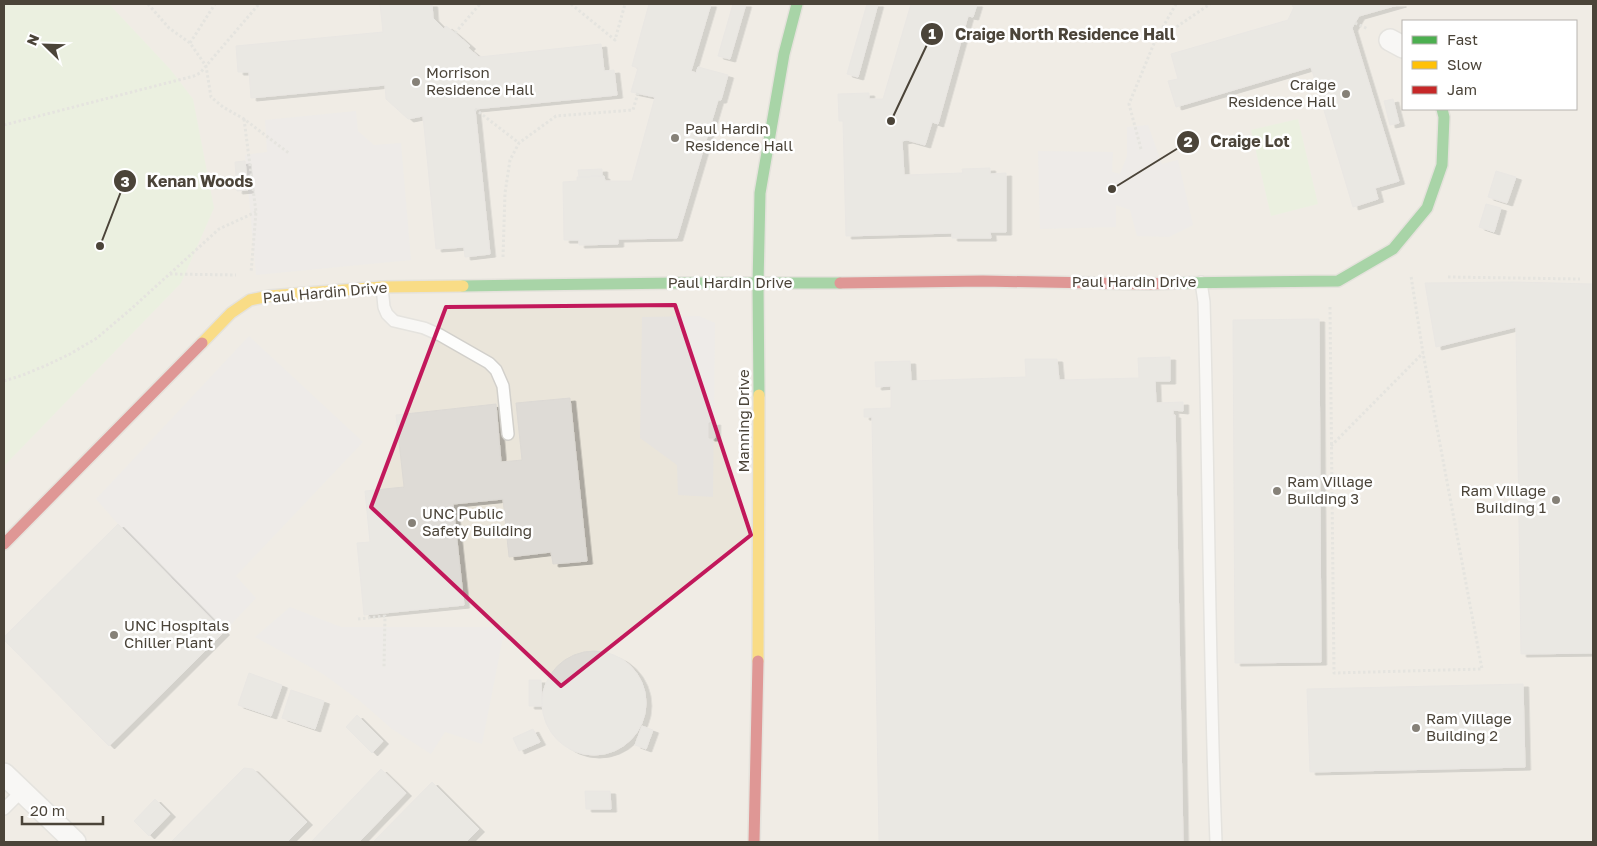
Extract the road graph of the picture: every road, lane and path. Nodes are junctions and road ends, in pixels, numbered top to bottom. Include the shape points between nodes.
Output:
1 (148, 4) edge
2 (214, 4) edge
3 (259, 4) edge
4 (480, 4) edge
5 (570, 4) edge
6 (625, 4) edge
7 (797, 4) edge
8 (1176, 4) edge
9 (1210, 4) edge
10 (455, 33) dead end
11 (1155, 41) junction
12 (190, 43) junction
13 (206, 66) junction
14 (638, 93) dead end
15 (475, 109) dead end
16 (1442, 110) edge
17 (244, 119) junction
18 (4, 125) edge
19 (519, 143) junction
20 (1141, 150) dead end
21 (290, 154) dead end
22 (256, 212) junction
23 (503, 266) dead end
24 (170, 274) junction
25 (242, 274) dead end
26 (251, 274) dead end
27 (1411, 276) dead end
28 (1448, 277) dead end
29 (1580, 279) dead end
30 (1201, 282) junction
31 (758, 284) junction
32 (382, 287) junction
33 (1330, 299) dead end
34 (1423, 353) junction
35 (4, 381) edge
36 (508, 434) dead end
37 (1331, 446) junction
38 (4, 544) edge
39 (358, 619) dead end
40 (384, 667) dead end
41 (4, 774) edge
42 (22, 791) junction
43 (4, 809) edge
44 (75, 842) edge
45 (754, 842) edge
46 (1216, 842) edge

1 - 12 path via 169,28
2 - 12 path
3 - 13 path
4 - 10 path
5 - 6 path via 615,40
7 - 31 street, Manning Drive via 784,54 760,193
8 - 11 path
9 - 11 path
11 - 20 path via 1128,104
12 - 13 path
13 - 17 path via 211,97
13 - 18 path via 194,76
14 - 19 path via 633,110 556,116
15 - 19 path
16 - 30 street, Paul Hardin Drive via 1442,166 1427,208 1393,248 1338,281
17 - 21 path
17 - 22 path
19 - 23 path via 510,160 505,193
22 - 24 path via 219,230
22 - 26 path
24 - 25 path
24 - 35 path via 97,338 47,365
27 - 34 path
28 - 29 path
30 - 31 street, Paul Hardin Drive
30 - 46 lane
31 - 32 street, Paul Hardin Drive
31 - 45 street, Manning Drive via 759,514
32 - 36 lane via 384,307 394,321 440,335 496,370 503,386
32 - 38 street, Paul Hardin Drive via 250,300 231,313
33 - 37 path
34 - 37 path
34 - 37 path via 1482,669 1334,673
39 - 40 path via 385,616
41 - 42 street
42 - 43 lane
42 - 44 street

